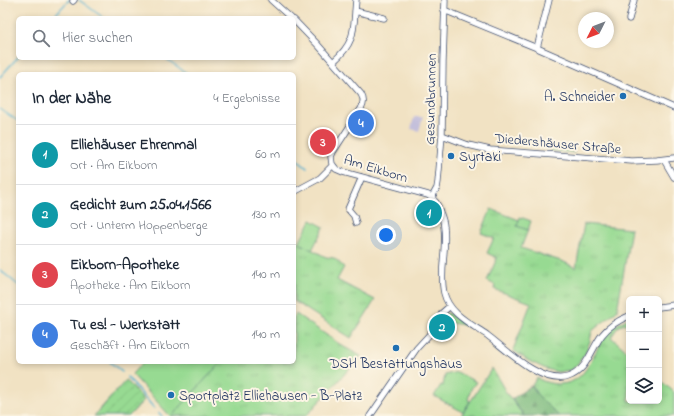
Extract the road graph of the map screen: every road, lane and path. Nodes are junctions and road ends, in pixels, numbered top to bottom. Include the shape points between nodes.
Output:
1 (271, 0) edge
2 (356, 0) edge
3 (445, 0) edge
4 (549, 0) edge
5 (634, 0) edge
6 (444, 10) junction
7 (355, 12) junction
8 (289, 16) edge
9 (384, 18) dead end
10 (629, 19) dead end
11 (296, 22) edge
12 (537, 48) junction
13 (333, 62) junction
14 (674, 108) edge
15 (442, 135) junction
16 (674, 158) edge
17 (664, 160) junction
18 (333, 166) junction
19 (362, 177) junction
20 (674, 177) edge
21 (296, 191) edge
22 (432, 197) junction
23 (356, 223) dead end
24 (674, 305) edge
25 (450, 306) junction
26 (662, 307) edge
27 (626, 318) edge
28 (370, 416) edge

1 - 8 street
2 - 7 street
3 - 6 street, Gesundbrunnen
4 - 12 street
5 - 10 street
6 - 12 street
6 - 15 street, Gesundbrunnen
7 - 9 street
7 - 13 street via 354,31 350,43 342,55
11 - 13 street, Am Eikborn
12 - 14 street
13 - 18 street, Am Eikborn via 362,96 363,102 361,110 333,152
15 - 17 street, Diedershäuser Straße via 490,150 632,161
15 - 22 street, Gesundbrunnen via 438,182
16 - 17 street, Diedershäuser Straße
17 - 20 street
18 - 19 street, Am Eikborn via 343,172
18 - 21 street via 320,178
19 - 22 street, Am Eikborn
19 - 23 street via 348,209
22 - 25 street via 439,208 444,226 443,284 445,297
24 - 26 street
25 - 27 street via 458,315 520,362 545,375 560,378 580,370 602,335 610,326
25 - 28 street via 442,313 437,324 417,348

